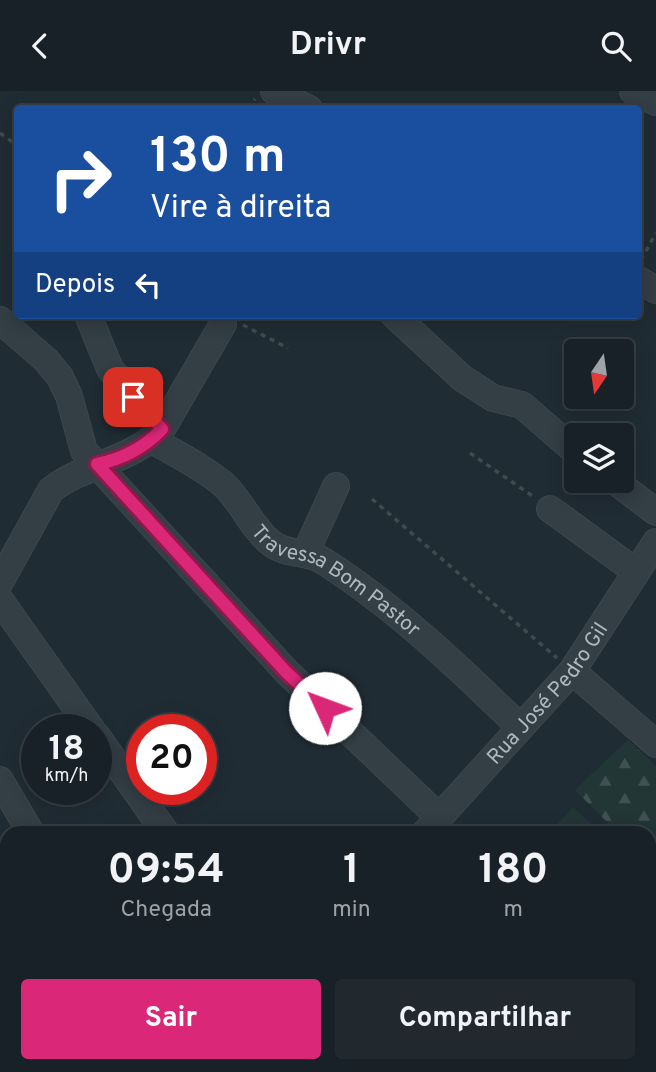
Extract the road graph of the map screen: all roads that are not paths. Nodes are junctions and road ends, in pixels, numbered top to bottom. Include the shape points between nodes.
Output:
1 (274, 91) edge
2 (633, 91) edge
3 (656, 102) edge
4 (301, 105) edge
5 (90, 319) edge
6 (398, 319) edge
7 (0, 320) edge
8 (223, 324) road end
9 (157, 435) junction
10 (564, 442) edge
11 (97, 464) junction
12 (336, 486) dead end
13 (631, 493) edge
14 (550, 509) road end
15 (656, 512) edge
16 (656, 543) edge
17 (306, 552) junction
18 (635, 571) junction
19 (0, 582) edge
20 (0, 600) edge
21 (572, 671) junction
22 (81, 714) edge
23 (520, 727) junction
24 (656, 744) edge
25 (112, 757) edge
26 (0, 780) edge
27 (432, 825) edge
28 (27, 826) edge
29 (161, 826) edge

1 - 4 street
2 - 3 street
5 - 9 street, Travessa Bom Pastor via 110,369
6 - 10 street via 462,379 493,398 522,405
7 - 11 street via 60,377 84,451
8 - 9 street
9 - 11 street via 125,457
9 - 17 street, Travessa Bom Pastor via 226,487 269,541 283,551
11 - 19 street via 51,490
11 - 27 street
12 - 17 street
13 - 15 street
14 - 18 street
16 - 18 street, Rua José Pedro Gil
17 - 23 street, Travessa Bom Pastor via 403,616
18 - 21 street, Rua José Pedro Gil
20 - 22 street
21 - 23 street, Rua José Pedro Gil
21 - 24 street
23 - 27 street, Rua José Pedro Gil
25 - 29 street
26 - 28 street

